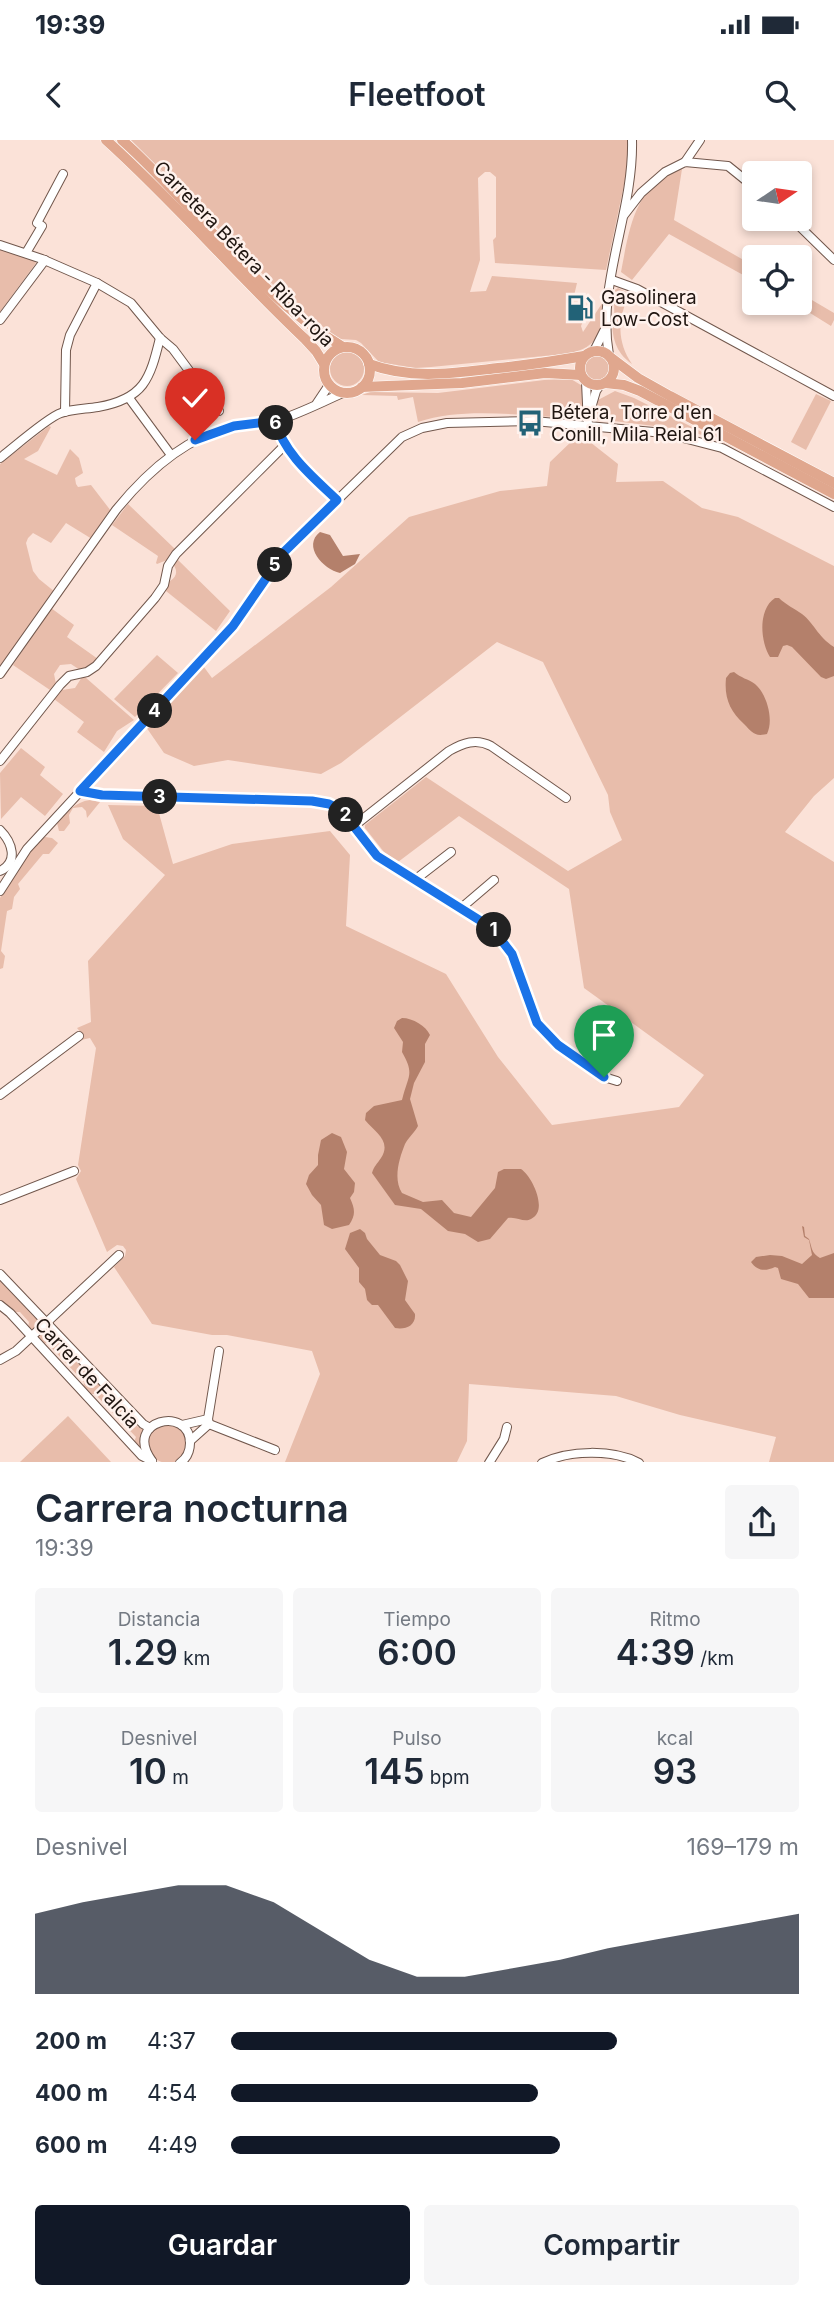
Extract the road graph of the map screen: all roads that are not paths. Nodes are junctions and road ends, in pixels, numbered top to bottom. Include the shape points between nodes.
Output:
1 (106, 140) edge
2 (122, 140) edge
3 (632, 140) edge
4 (700, 140) edge
5 (685, 162) junction
6 (63, 174) dead end
7 (742, 177) edge
8 (624, 215) junction
9 (804, 231) edge
10 (0, 245) edge
11 (26, 253) junction
12 (45, 260) junction
13 (834, 260) edge
14 (612, 280) junction
15 (97, 283) junction
16 (0, 320) edge
17 (604, 331) junction
18 (160, 338) junction
19 (343, 347) junction
20 (589, 353) junction
21 (609, 356) junction
22 (324, 364) junction
23 (369, 364) junction
24 (583, 378) junction
25 (329, 384) junction
26 (603, 384) junction
27 (362, 387) junction
28 (343, 393) junction
29 (834, 396) edge
30 (129, 398) junction
31 (317, 402) junction
32 (219, 411) dead end
33 (65, 412) junction
34 (589, 414) junction
35 (275, 421) junction
36 (588, 425) junction
37 (285, 445) junction
38 (171, 456) junction
39 (0, 458) edge
40 (834, 483) edge
41 (834, 494) edge
42 (337, 500) junction
43 (834, 507) edge
44 (0, 674) edge
45 (0, 761) edge
46 (80, 791) junction
47 (566, 798) dead end
48 (354, 826) junction
49 (0, 830) edge
50 (450, 852) dead end
51 (0, 871) edge
52 (416, 879) junction
53 (494, 880) dead end
54 (0, 891) edge
55 (460, 909) junction
56 (79, 1036) dead end
57 (617, 1081) dead end
58 (0, 1095) edge
59 (74, 1171) dead end
60 (0, 1200) edge
61 (119, 1255) dead end
62 (0, 1274) edge
63 (1, 1305) edge
64 (0, 1318) edge
65 (47, 1321) junction
66 (32, 1336) junction
67 (219, 1351) dead end
68 (0, 1360) edge
69 (209, 1422) junction
70 (182, 1425) junction
71 (507, 1427) dead end
72 (150, 1428) junction
73 (190, 1441) junction
74 (275, 1450) dead end
75 (153, 1462) edge
76 (180, 1462) edge
77 (489, 1462) edge
78 (542, 1462) edge
79 (639, 1462) edge

1 - 22 main road, Carretera Bétera - Riba-roja via 305,339
2 - 19 main road, Carretera Bétera - Riba-roja via 288,309
3 - 8 street
4 - 5 street
5 - 7 street via 728,166
5 - 8 street via 640,193
6 - 11 street
8 - 14 street
9 - 13 street
10 - 11 street
11 - 12 street
12 - 15 street
12 - 16 street
14 - 17 street
14 - 29 street via 637,289
15 - 18 street via 131,303
15 - 33 street via 66,350
17 - 20 street
17 - 21 street
18 - 30 street via 150,373
18 - 32 street
19 - 22 main road via 331,353
19 - 23 main road via 359,351
20 - 21 main road
20 - 23 main road via 437,376
20 - 24 main road via 579,365
21 - 26 main road via 614,368
21 - 40 main road via 638,378
22 - 25 main road
23 - 27 main road
24 - 26 main road via 590,384
24 - 27 main road via 545,373 462,383
24 - 34 street
25 - 28 main road
25 - 31 street
26 - 34 street
26 - 41 main road via 640,391
27 - 28 main road
28 - 31 street
30 - 33 street
30 - 38 street
31 - 35 street
33 - 39 street
34 - 36 street
35 - 37 street
35 - 38 street via 219,431
36 - 42 street via 534,421 422,428 402,437
36 - 43 street via 664,433 722,448
37 - 42 street
37 - 45 street via 176,554 163,589 103,659 91,670 66,679
38 - 44 street via 135,486 116,510
42 - 46 street via 285,551 233,626
46 - 48 street via 312,801 341,810
46 - 54 street via 27,849
47 - 48 street via 491,746 471,742 449,751
48 - 52 street via 377,856
49 - 51 street via 10,841 13,855
50 - 52 street
52 - 55 street
53 - 55 street
55 - 57 street via 492,928 507,945 534,1017 547,1035 604,1077
56 - 58 street
59 - 60 street
61 - 65 street
62 - 65 street, Carrer de Falcia
63 - 64 street
63 - 66 street, Carrer de Falcia
65 - 66 street
65 - 72 street, Carrer de Falcia
66 - 68 street
66 - 75 street, Carrer de Falcia via 142,1456
67 - 69 street
69 - 70 street
69 - 73 street
69 - 74 street
70 - 72 street via 164,1420
70 - 73 street
71 - 77 street
72 - 75 street via 145,1448
73 - 76 street via 188,1455
78 - 79 street via 611,1452

